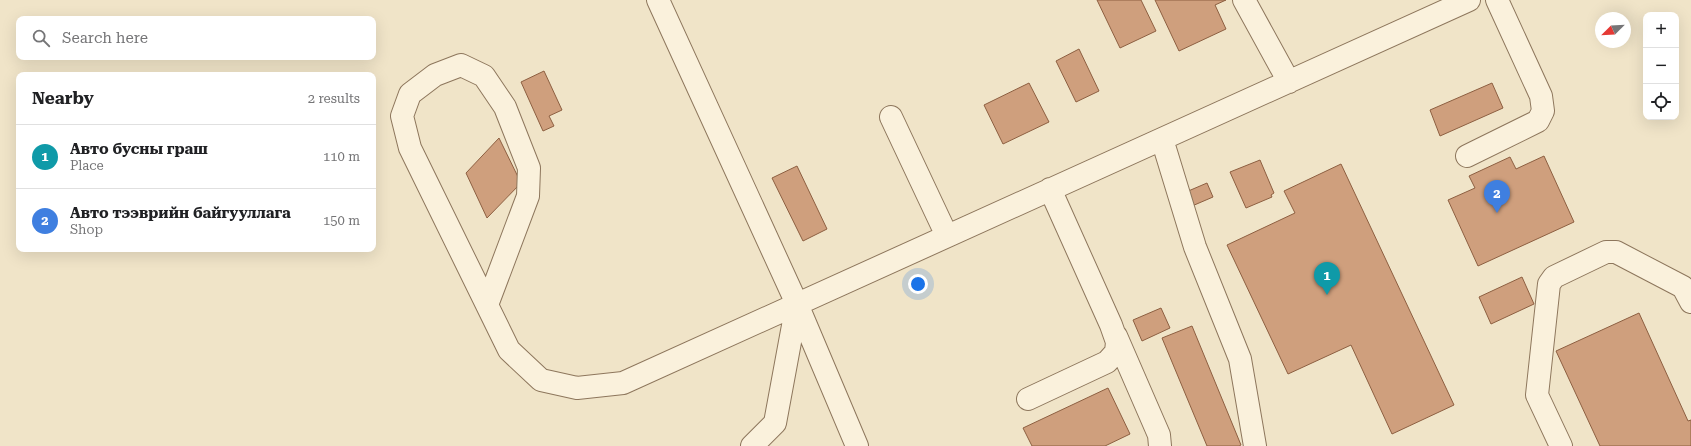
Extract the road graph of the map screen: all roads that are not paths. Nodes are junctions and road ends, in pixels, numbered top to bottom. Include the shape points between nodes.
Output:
1 (658, 0) edge
2 (1244, 0) edge
3 (1469, 0) edge
4 (1497, 0) edge
5 (1289, 82) junction
6 (891, 117) dead end
7 (1162, 139) junction
8 (1467, 156) dead end
9 (1050, 189) junction
10 (947, 236) junction
11 (1691, 302) edge
12 (797, 304) junction
13 (487, 305) junction
14 (1111, 325) junction
15 (1028, 399) dead end
16 (752, 446) edge
17 (857, 446) edge
18 (1160, 446) edge
19 (1255, 446) edge
20 (1561, 446) edge

1 - 12 street
2 - 5 street
3 - 5 street
4 - 8 street via 1541,96 1543,111 1538,121
5 - 7 street
6 - 10 street
7 - 9 street
7 - 19 street via 1195,247 1240,359
9 - 10 street
9 - 14 street
10 - 12 street
11 - 20 street via 1684,287 1616,252 1606,252 1545,282 1549,284 1537,395
12 - 13 street via 623,383 577,388 541,380 509,350
12 - 16 street via 775,423
12 - 17 street
13 - 13 street via 410,148 402,116 410,94 435,75 461,65 484,76 505,107 529,168 528,196
14 - 15 street via 1117,342 1116,352 1107,362
14 - 18 street via 1159,435

